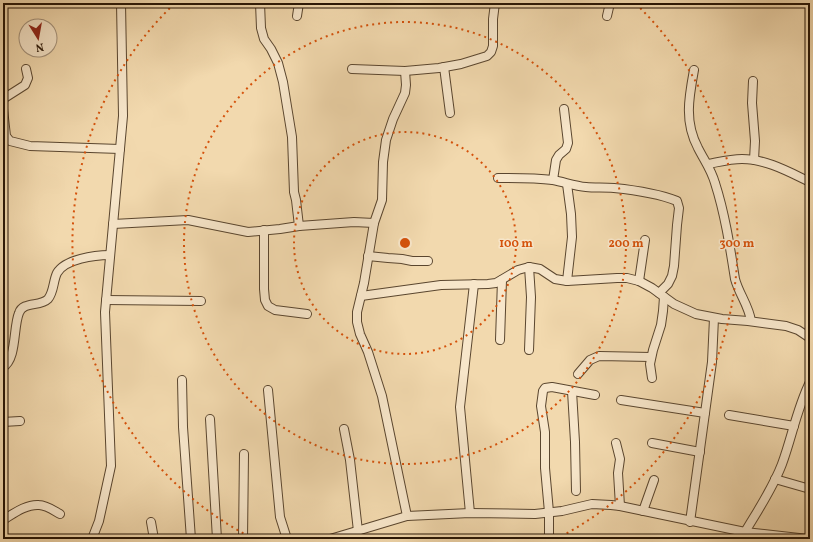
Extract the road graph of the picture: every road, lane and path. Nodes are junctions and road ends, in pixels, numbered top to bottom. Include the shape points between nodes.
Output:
1 (121, 3) edge
2 (260, 3) edge
3 (299, 3) edge
4 (495, 3) edge
5 (610, 3) edge
6 (297, 16) dead end
7 (607, 16) dead end
8 (444, 67) junction
9 (26, 68) dead end
10 (352, 69) dead end
11 (694, 70) dead end
12 (405, 71) junction
13 (754, 81) dead end
14 (3, 99) edge
15 (3, 109) edge
16 (564, 109) dead end
17 (450, 113) dead end
18 (120, 149) junction
19 (754, 160) junction
20 (708, 164) junction
21 (498, 178) dead end
22 (553, 180) junction
23 (810, 182) edge
24 (567, 184) junction
25 (374, 223) junction
26 (113, 224) junction
27 (299, 226) junction
28 (264, 230) junction
29 (645, 240) dead end
30 (110, 255) junction
31 (368, 256) junction
32 (428, 261) dead end
33 (529, 267) junction
34 (502, 280) junction
35 (567, 281) junction
36 (639, 281) junction
37 (474, 284) junction
38 (662, 295) junction
39 (360, 296) junction
40 (106, 300) junction
41 (201, 301) dead end
42 (307, 314) dead end
43 (714, 318) junction
44 (751, 321) junction
45 (810, 338) edge
46 (500, 340) dead end
47 (529, 350) dead end
48 (651, 357) junction
49 (3, 367) edge
50 (578, 374) dead end
51 (652, 378) dead end
52 (182, 380) dead end
53 (810, 382) edge
54 (268, 390) dead end
55 (572, 391) junction
56 (595, 395) dead end
57 (622, 400) dead end
58 (705, 413) junction
59 (729, 415) dead end
60 (210, 419) dead end
61 (20, 421) dead end
62 (3, 422) edge
63 (794, 426) junction
64 (344, 429) dead end
65 (616, 443) dead end
66 (652, 443) dead end
67 (700, 452) junction
68 (244, 454) dead end
69 (775, 479) junction
70 (654, 480) dead end
71 (810, 490) edge
72 (576, 491) dead end
73 (620, 506) junction
74 (643, 511) junction
75 (549, 512) junction
76 (470, 513) junction
77 (60, 514) dead end
78 (407, 516) junction
79 (3, 520) edge
80 (151, 522) dead end
81 (690, 522) junction
82 (358, 531) junction
83 (745, 532) junction
84 (92, 539) edge
85 (154, 539) edge
86 (192, 539) edge
87 (217, 539) edge
88 (243, 539) edge
89 (287, 539) edge
90 (330, 539) edge
91 (549, 539) edge
92 (740, 539) edge
93 (808, 539) edge

1 - 18 street via 123,116
2 - 27 street via 264,39 278,63 283,82 292,137 294,192
3 - 6 street
4 - 8 street via 493,46 490,54 481,59
5 - 7 street
8 - 12 street
8 - 17 street
9 - 14 street via 28,78 25,85
10 - 12 street
11 - 20 street via 689,121 694,140
12 - 25 street via 405,93 386,140 382,200
13 - 19 street
15 - 18 street via 6,136 10,141 30,146
16 - 22 street via 568,143 556,160
18 - 26 street
19 - 20 street via 734,159
19 - 23 street via 788,171
20 - 44 street via 718,193 735,279
21 - 22 street
22 - 24 street
24 - 35 street via 572,231
24 - 38 street via 641,192 676,201 679,208 674,266
25 - 27 street
25 - 31 street
26 - 28 street via 188,220 248,232
26 - 30 street
27 - 28 street
28 - 42 street via 264,290 268,306 275,310
29 - 36 street
30 - 40 street
30 - 49 street via 99,255 67,264 57,274 48,299 22,308 16,322 13,350
31 - 32 street
31 - 39 street
33 - 34 street via 518,270
33 - 35 street via 540,269 555,279
33 - 47 street
34 - 37 street via 496,283
34 - 46 street
35 - 36 street via 617,278
36 - 38 street
37 - 39 street via 441,285
37 - 76 street via 460,407
38 - 43 street via 674,304 696,314
38 - 48 street via 664,311
39 - 78 street via 357,322 382,396
40 - 41 street
40 - 84 street via 110,466 99,521
43 - 44 street
43 - 58 street via 712,362
44 - 45 street via 786,326
48 - 50 street via 599,356 590,360
48 - 51 street
52 - 86 street
53 - 63 street
54 - 89 street via 280,517
55 - 56 street
55 - 72 street
55 - 75 street via 548,387 543,391 541,410
57 - 58 street
58 - 67 street
59 - 63 street
60 - 87 street
61 - 62 street
63 - 69 street
64 - 82 street
65 - 73 street via 620,459
66 - 67 street
67 - 81 street
68 - 88 street
69 - 71 street
69 - 83 street
70 - 74 street
73 - 74 street
73 - 75 street via 592,504
74 - 81 street
75 - 76 street
75 - 91 street
76 - 78 street
77 - 79 street via 47,507 29,506
78 - 82 street
80 - 85 street
81 - 83 street
82 - 90 street
83 - 92 street
83 - 93 street

